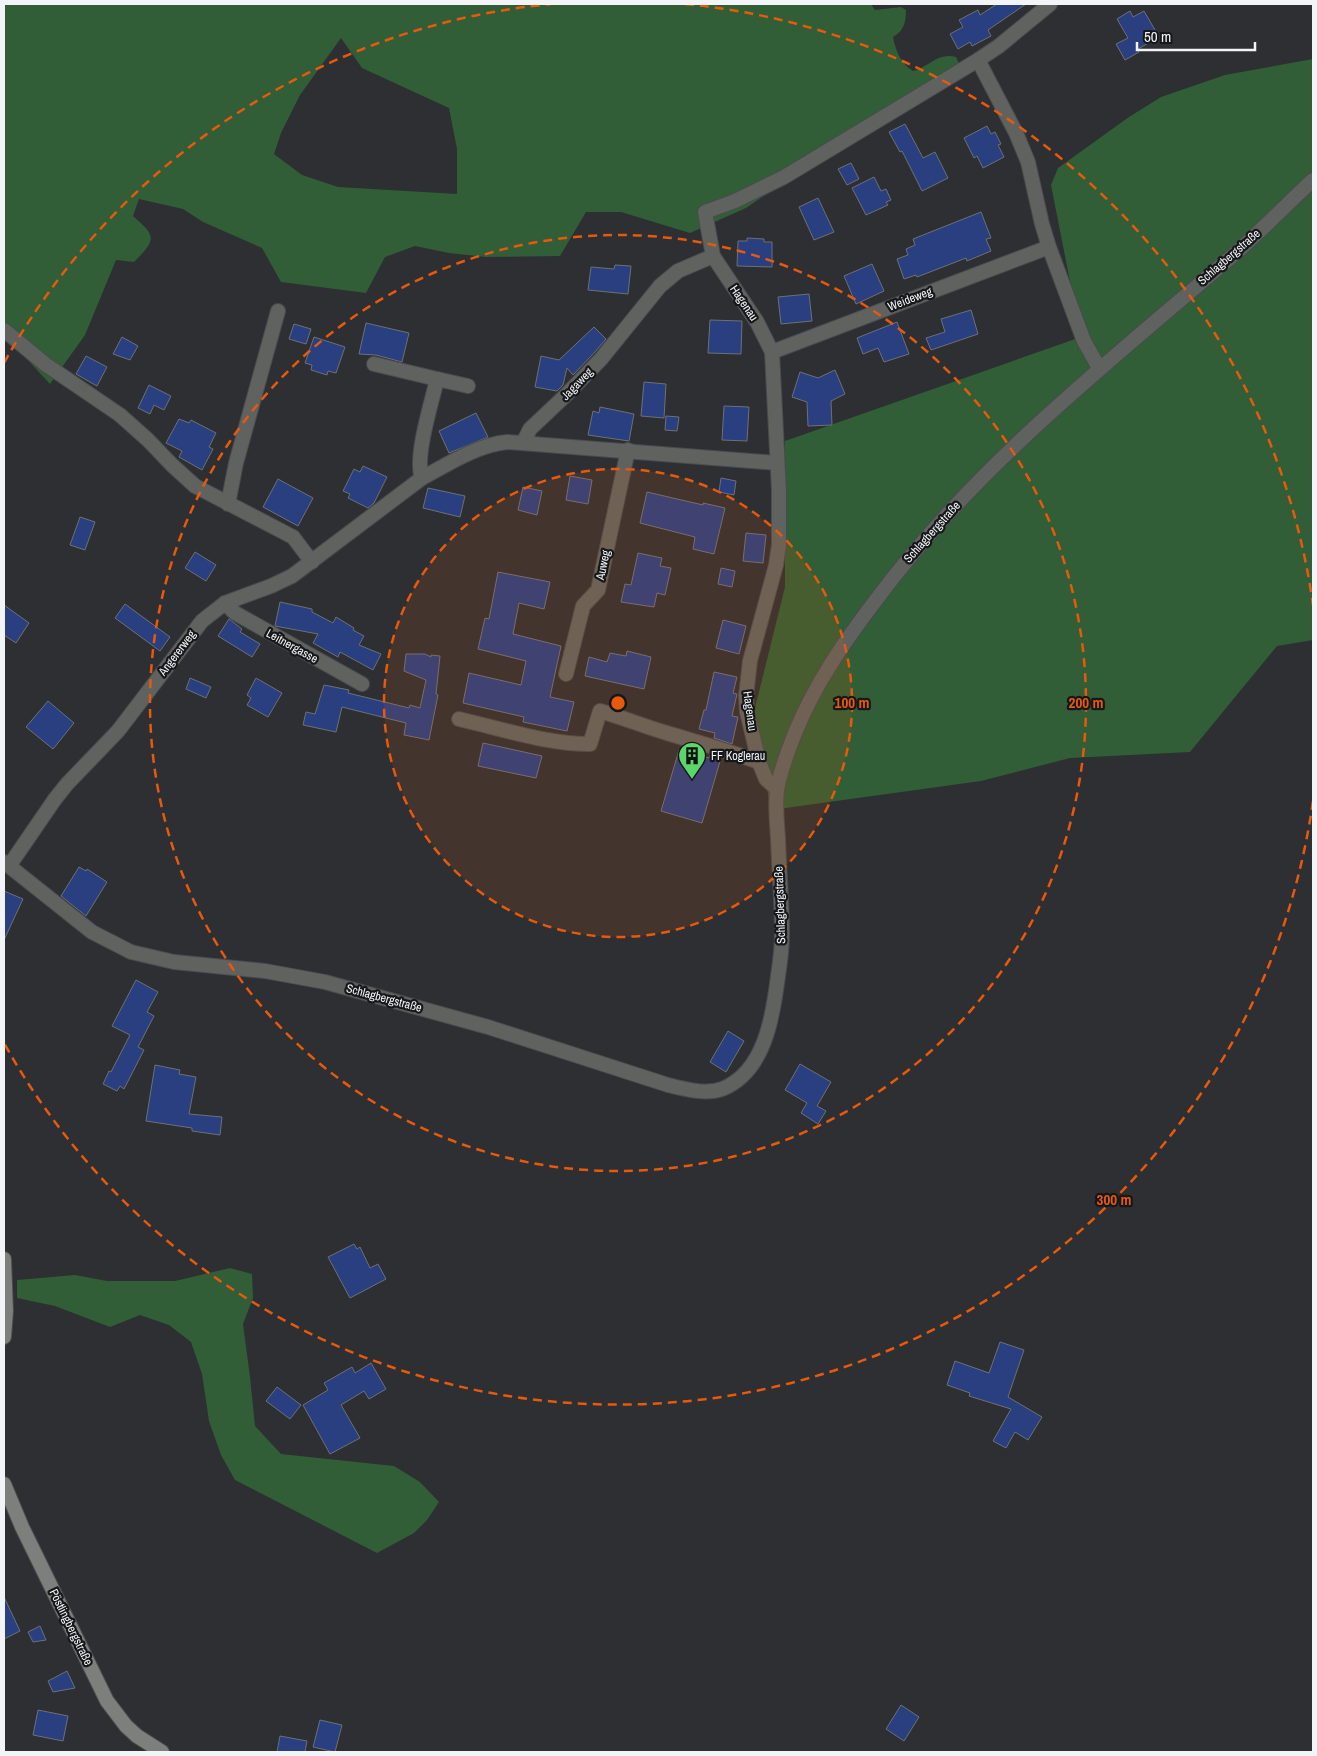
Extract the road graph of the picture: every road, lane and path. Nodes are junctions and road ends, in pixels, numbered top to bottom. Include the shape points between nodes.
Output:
1 (1050, 4) edge
2 (978, 60) junction
3 (1313, 180) edge
4 (1049, 247) junction
5 (713, 256) junction
6 (278, 311) dead end
7 (4, 330) edge
8 (772, 352) junction
9 (374, 364) dead end
10 (1099, 368) junction
11 (437, 379) junction
12 (468, 386) dead end
13 (523, 443) junction
14 (628, 450) junction
15 (777, 463) junction
16 (422, 478) junction
17 (228, 504) junction
18 (312, 562) junction
19 (225, 603) junction
20 (566, 674) dead end
21 (362, 684) dead end
22 (459, 719) dead end
23 (759, 762) junction
24 (777, 789) junction
25 (6, 864) edge
26 (4, 1259) edge
27 (4, 1337) edge
28 (4, 1484) edge
29 (162, 1752) edge

1 - 2 street, Hagenau
2 - 4 street via 1028,162
2 - 5 street, Hagenau via 784,177 705,212
3 - 10 street, Schlagbergstraße via 1237,252
4 - 8 street, Weideweg
4 - 10 street via 1084,341
5 - 8 street, Hagenau via 757,322
5 - 13 street, Jagaweg via 678,271 660,286 601,359 530,429
6 - 17 street via 238,454
7 - 17 street via 45,364 120,415 195,486
8 - 15 street, Hagenau
9 - 11 street
10 - 24 street, Schlagbergstraße via 1004,454 898,570 822,678 804,711
11 - 12 street
11 - 16 street via 419,457
13 - 14 street
13 - 16 street via 489,446
14 - 15 street
14 - 20 street, Auweg via 598,590 583,606
15 - 23 street, Hagenau via 779,544 746,681 748,712
16 - 18 street
17 - 18 street via 293,537
18 - 19 street, Angererweg via 283,581
19 - 21 street, Leitnergasse via 235,613
19 - 25 street, Angererweg via 193,631 118,731 67,784
22 - 23 street via 546,740 590,744 600,711
23 - 24 street, Hagenau via 766,779
24 - 25 street, Schlagbergstraße via 782,938 772,1015 756,1058 746,1072 720,1090 668,1085 488,1027 325,982 265,971 174,962 132,952 92,932
26 - 27 main road
28 - 29 main road, Pöstlingbergstraße via 107,1701 126,1726

